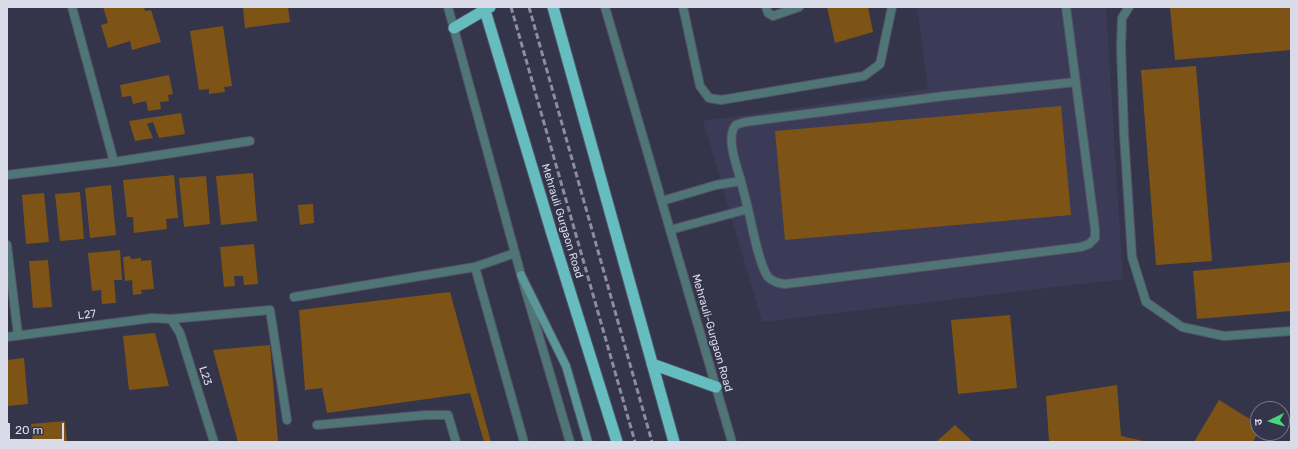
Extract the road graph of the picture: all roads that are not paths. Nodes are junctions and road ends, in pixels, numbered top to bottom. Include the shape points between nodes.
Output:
1 (72, 7) edge
2 (448, 7) edge
3 (553, 7) edge
4 (605, 7) edge
5 (683, 7) edge
6 (766, 7) edge
7 (799, 7) edge
8 (892, 7) edge
9 (1066, 7) edge
10 (1129, 7) edge
11 (486, 8) edge
12 (454, 28) junction
13 (1076, 82) junction
14 (250, 141) dead end
15 (114, 162) junction
16 (7, 174) edge
17 (741, 181) junction
18 (662, 201) junction
19 (748, 209) junction
20 (670, 230) junction
21 (7, 245) edge
22 (515, 253) junction
23 (475, 268) junction
24 (521, 275) junction
25 (294, 297) dead end
26 (171, 319) junction
27 (1291, 331) edge
28 (18, 335) junction
29 (7, 336) edge
30 (652, 364) junction
31 (716, 387) junction
32 (287, 420) dead end
33 (317, 424) dead end
34 (214, 442) edge
35 (456, 442) edge
36 (524, 442) edge
37 (570, 442) edge
38 (588, 442) edge
39 (617, 442) edge
40 (674, 442) edge
41 (732, 442) edge

1 - 15 street
2 - 12 street
3 - 30 highway
4 - 18 street, Mehrauli-Gurgaon Road
5 - 8 street via 700,86 709,98 721,100 864,76 880,64
6 - 7 street via 768,13 773,16
9 - 13 street
10 - 27 street via 1122,18 1124,134 1132,257 1146,302 1182,327 1224,336
11 - 12 highway
11 - 39 highway, Mehrauli Gurgaon Road via 554,241
12 - 22 street
13 - 17 street via 745,122 737,125 732,131 731,140
13 - 19 street via 1095,229 1095,238 1081,248 785,284 769,278 763,268
14 - 15 street
15 - 16 street
17 - 18 street
17 - 19 street
18 - 20 street, Mehrauli-Gurgaon Road
19 - 20 street
20 - 31 street, Mehrauli-Gurgaon Road
21 - 28 street
22 - 23 street
22 - 24 street
23 - 25 street
23 - 36 street
24 - 37 street
24 - 38 main road via 566,366
26 - 28 street, L27 via 152,318
26 - 32 street, L27 via 270,310
26 - 34 street, L23 via 180,333
28 - 29 street, L27
30 - 31 highway
30 - 40 highway
31 - 41 street, Mehrauli-Gurgaon Road
33 - 35 street via 448,415

